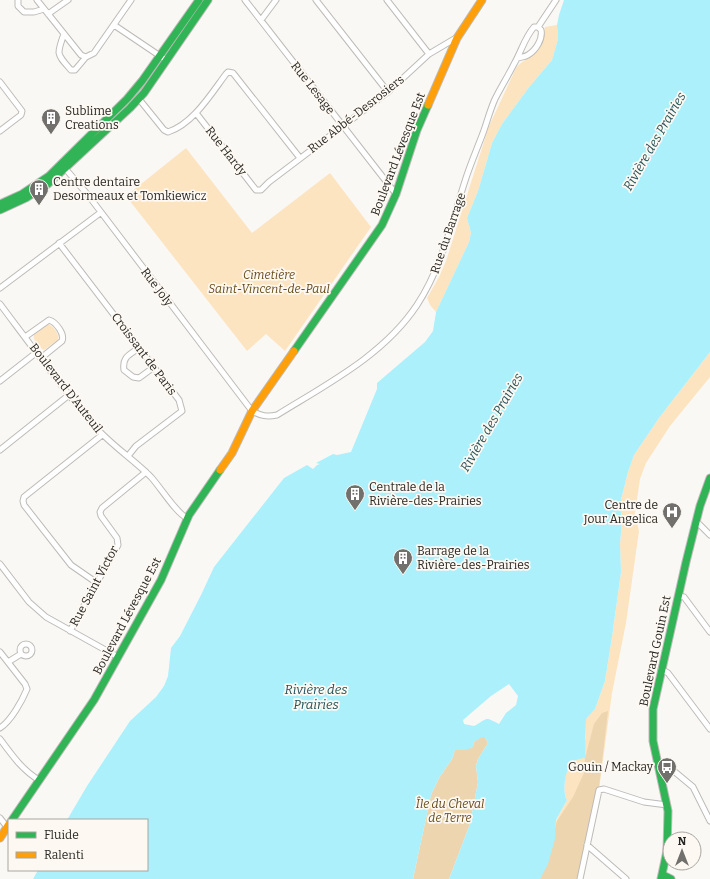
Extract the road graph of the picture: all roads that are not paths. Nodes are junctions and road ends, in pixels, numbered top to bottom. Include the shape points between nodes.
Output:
1 (18, 0) edge
2 (37, 0) edge
3 (68, 0) edge
4 (131, 0) edge
5 (199, 0) edge
6 (208, 0) edge
7 (245, 0) edge
8 (276, 0) edge
9 (316, 0) edge
10 (387, 0) edge
11 (482, 0) edge
12 (556, 0) edge
13 (44, 9) junction
14 (48, 14) junction
15 (261, 20) junction
16 (114, 25) junction
17 (538, 27) junction
18 (64, 34) junction
19 (457, 38) junction
20 (429, 54) junction
21 (160, 56) junction
22 (86, 58) junction
23 (518, 58) junction
24 (166, 60) junction
25 (0, 82) edge
26 (388, 92) junction
27 (139, 99) junction
28 (196, 113) junction
29 (343, 126) junction
30 (0, 130) edge
31 (300, 158) junction
32 (64, 166) junction
33 (256, 190) joint
34 (396, 194) junction
35 (0, 204) edge
36 (0, 210) edge
37 (100, 213) junction
38 (59, 243) junction
39 (0, 288) edge
40 (0, 304) edge
41 (25, 337) junction
42 (139, 348) junction
43 (37, 352) junction
44 (41, 358) junction
45 (154, 367) junction
46 (0, 381) edge
47 (69, 395) junction
48 (252, 411) junction
49 (102, 435) junction
50 (0, 450) edge
51 (128, 456) junction
52 (146, 472) junction
53 (710, 478) edge
54 (187, 518) junction
55 (696, 521) junction
56 (710, 535) edge
57 (0, 564) edge
58 (97, 583) junction
59 (678, 596) junction
60 (70, 631) junction
61 (710, 632) edge
62 (0, 652) edge
63 (21, 654) dead end
64 (118, 657) junction
65 (8, 662) junction
66 (661, 670) junction
67 (0, 728) edge
68 (710, 729) edge
69 (0, 739) edge
70 (660, 773) junction
71 (39, 780) junction
72 (667, 805) junction
73 (0, 818) edge
74 (13, 819) edge
75 (710, 821) edge
76 (8, 826) edge
77 (0, 838) edge
78 (587, 845) junction
79 (662, 877) edge
80 (580, 879) edge
81 (626, 879) edge
82 (671, 879) edge

1 - 13 street via 18,6 24,12
2 - 13 street
3 - 14 street
4 - 16 street
5 - 21 street
6 - 24 street
7 - 15 street, Rue Lesage
8 - 15 street
9 - 26 street
10 - 20 street
11 - 19 street, Boulevard Lévesque Est
12 - 17 street, Rue du Barrage
13 - 14 street
14 - 18 street
15 - 29 street, Rue Lesage
16 - 21 street
16 - 22 street via 94,54
17 - 23 street, Rue du Barrage via 529,32
17 - 23 street via 542,34 538,45 528,55
18 - 22 street
18 - 22 street via 58,49 59,56 71,70 75,70
19 - 20 street, Rue Abbé-Desrosiers
19 - 34 street, Boulevard Lévesque Est via 417,130
20 - 26 street, Rue Abbé-Desrosiers
21 - 24 street
21 - 32 street via 131,95
23 - 48 street, Rue du Barrage via 495,100 465,180 443,254 430,285 417,306 390,337 343,374 277,414 268,417
24 - 27 street
25 - 30 street via 22,111
26 - 29 street, Rue Abbé-Desrosiers
27 - 28 street via 168,132
27 - 32 street
28 - 31 street via 228,72 233,73
28 - 33 street, Rue Hardy
29 - 31 street, Rue Abbé-Desrosiers
29 - 34 street, Rue Lesage
31 - 33 street, Rue Abbé-Desrosiers via 261,190
32 - 35 street via 32,188
32 - 36 street via 52,181 32,195
32 - 37 street, Rue Joly
34 - 48 street, Boulevard Lévesque Est via 382,225
37 - 38 street
37 - 48 street, Rue Joly
38 - 39 street
38 - 42 street, Croissant de Paris
40 - 41 street, Boulevard D'Auteuil
41 - 43 street, Boulevard D'Auteuil
41 - 44 street via 49,320 63,334 62,341
42 - 45 street, Croissant de Paris
42 - 45 street via 126,357 123,363 124,370 139,378
43 - 44 street, Boulevard D'Auteuil
43 - 46 street
44 - 47 street, Boulevard D'Auteuil
45 - 51 street, Croissant de Paris via 179,400 182,411 136,446
47 - 49 street, Boulevard D'Auteuil
47 - 50 street
48 - 54 street, Boulevard Lévesque Est via 232,453
49 - 51 street, Boulevard D'Auteuil
49 - 58 street via 24,497 23,501 71,565
51 - 52 street, Boulevard D'Auteuil
52 - 54 street, Boulevard D'Auteuil
52 - 58 street, Rue Saint Victor via 100,512 117,538 118,545
53 - 55 street, Boulevard Gouin Est
54 - 64 street, Boulevard Lévesque Est via 160,580
55 - 56 street
55 - 59 street, Boulevard Gouin Est
57 - 60 street via 29,602
58 - 60 street, Rue Saint Victor
59 - 61 street via 684,597
59 - 66 street, Boulevard Gouin Est
60 - 64 street
62 - 65 street
63 - 65 street
64 - 71 street, Boulevard Lévesque Est via 94,700
65 - 67 street via 27,689 5,725
66 - 68 street via 668,673
66 - 70 street, Boulevard Gouin Est via 652,716
69 - 71 street via 28,774
70 - 72 street, Boulevard Gouin Est
70 - 75 street via 668,770 675,772 693,787
71 - 74 street, Boulevard Lévesque Est
72 - 78 street via 644,802 604,789 599,790
72 - 79 street, Boulevard Gouin Est via 668,844
73 - 76 street
76 - 77 street
78 - 80 street
78 - 81 street
79 - 82 street

